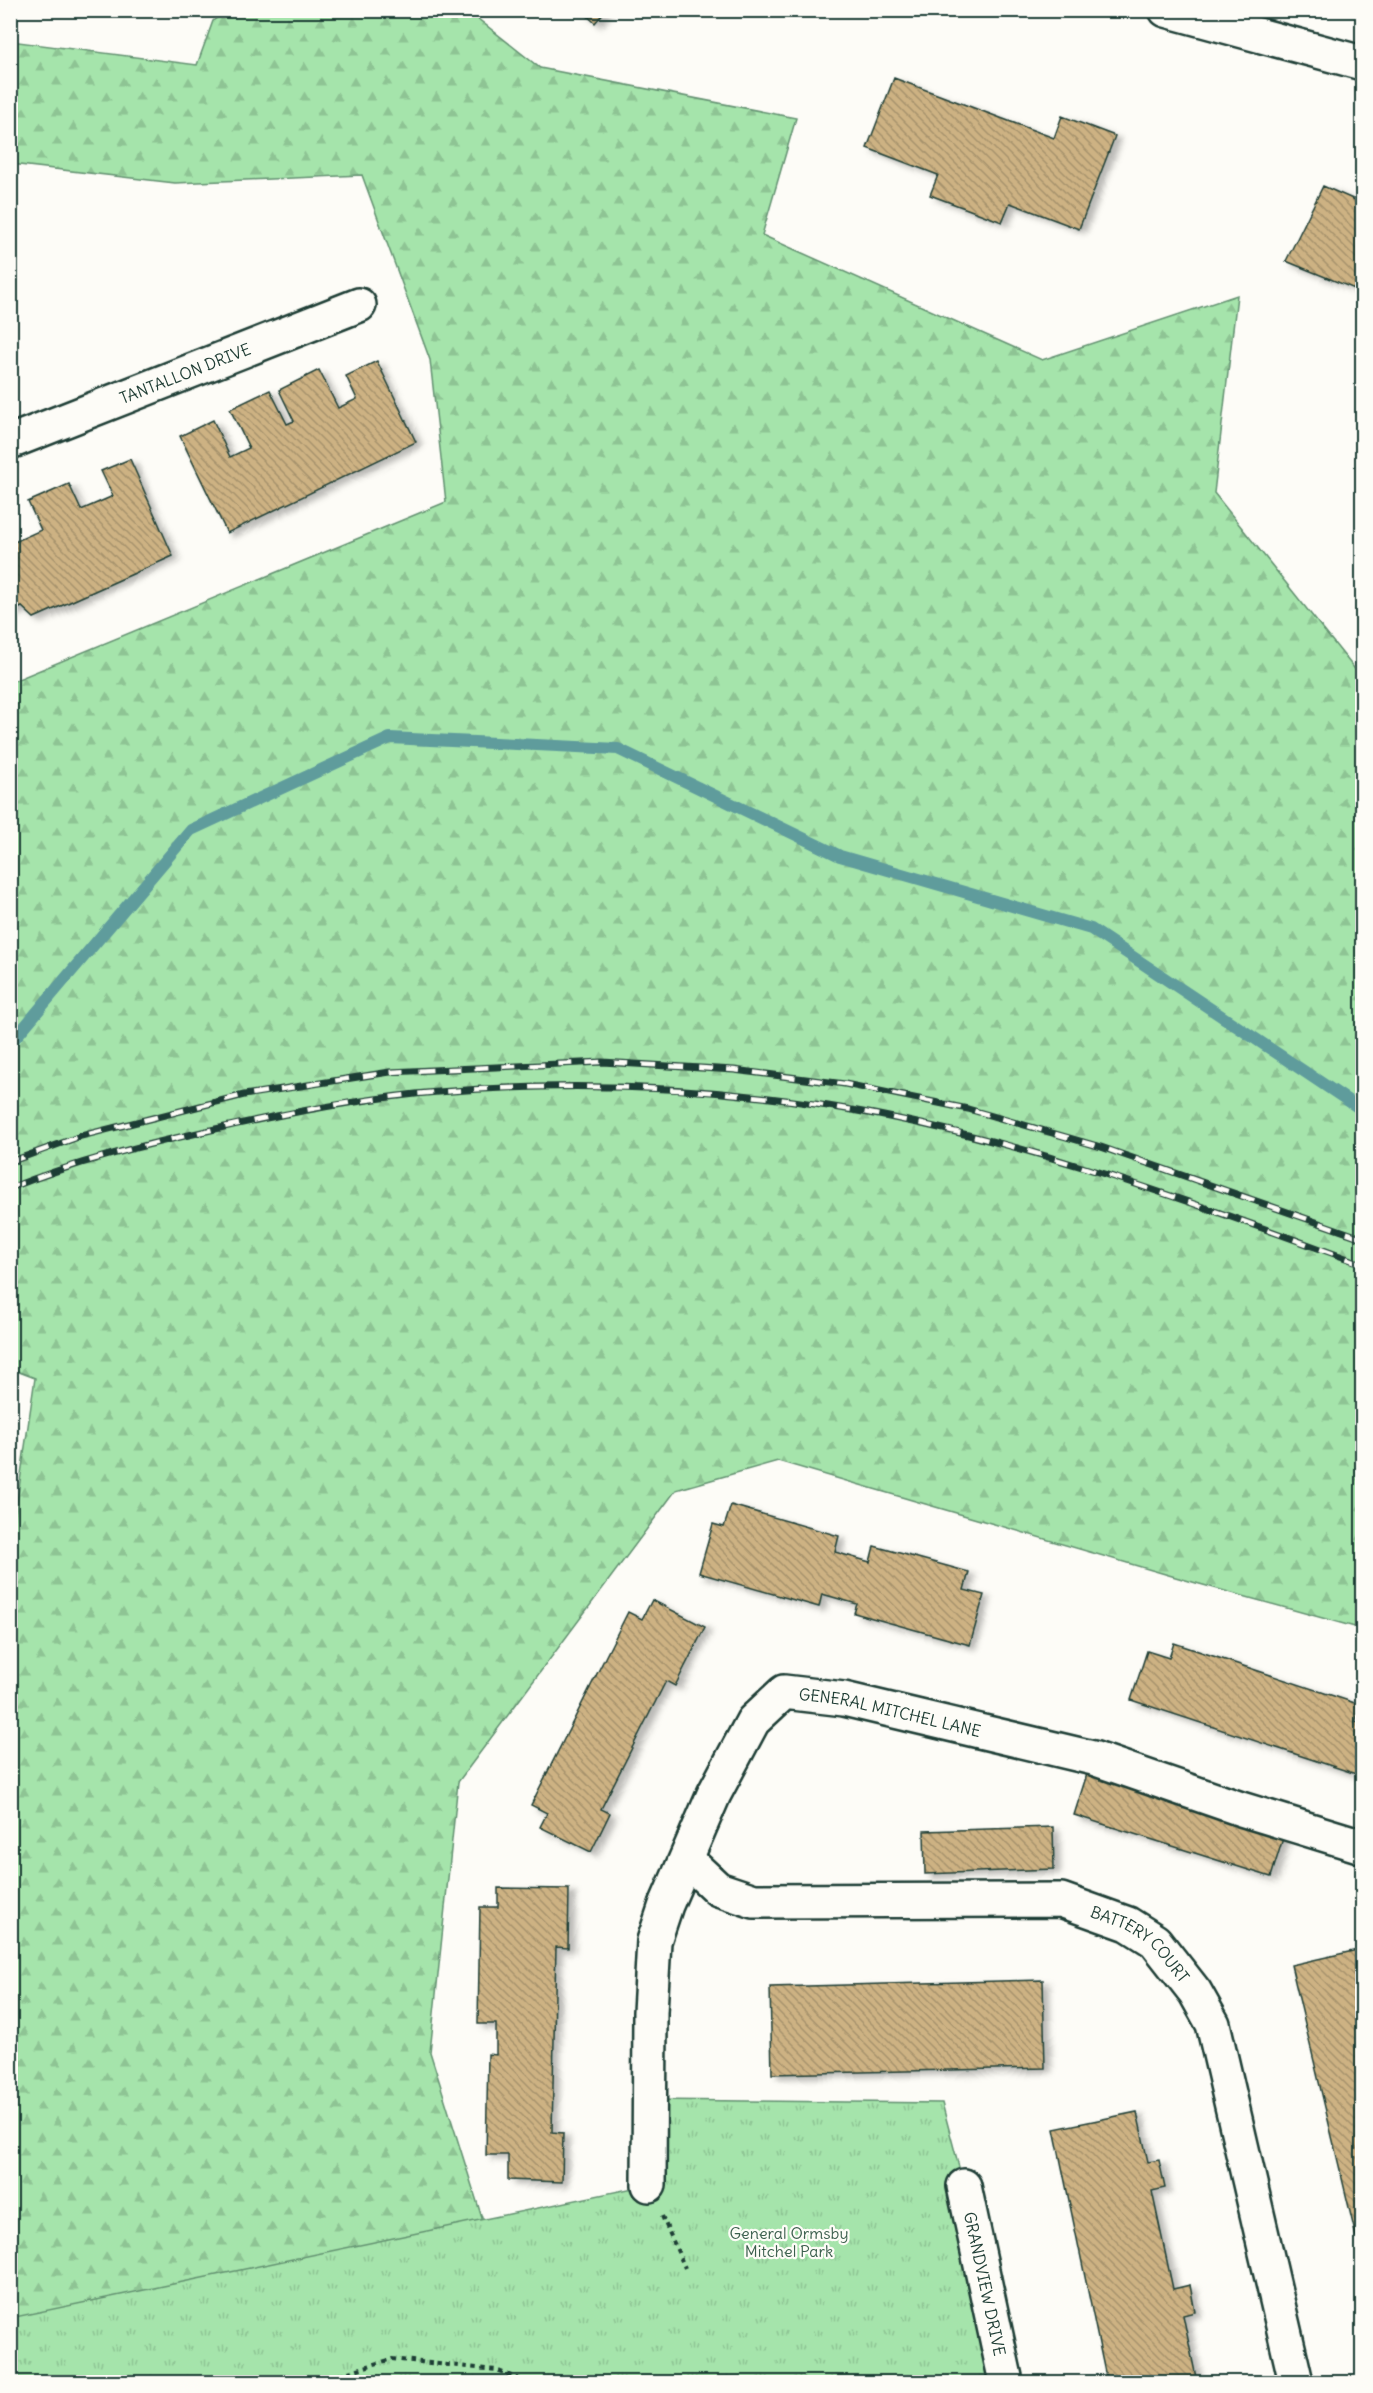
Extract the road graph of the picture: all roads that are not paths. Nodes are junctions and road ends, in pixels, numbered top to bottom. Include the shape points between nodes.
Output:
1 (1166, 10) edge
2 (1362, 63) edge
3 (359, 305) dead end
4 (10, 442) edge
5 (1362, 1846) edge
6 (687, 1860) junction
7 (649, 2185) road end
8 (964, 2186) dead end
9 (1006, 2382) edge
10 (1296, 2382) edge

1 - 2 street
3 - 4 street, TANTALLON DRIVE
5 - 6 street, GENERAL MITCHEL LANE via 1093,1758 844,1698 784,1692 753,1721 714,1794
6 - 7 street, GENERAL MITCHEL LANE via 654,1941
6 - 10 street, BATTERY COURT via 718,1889 754,1901 1061,1900 1128,1924 1155,1941 1196,1992 1212,2024
8 - 9 street, GRANDVIEW DRIVE

